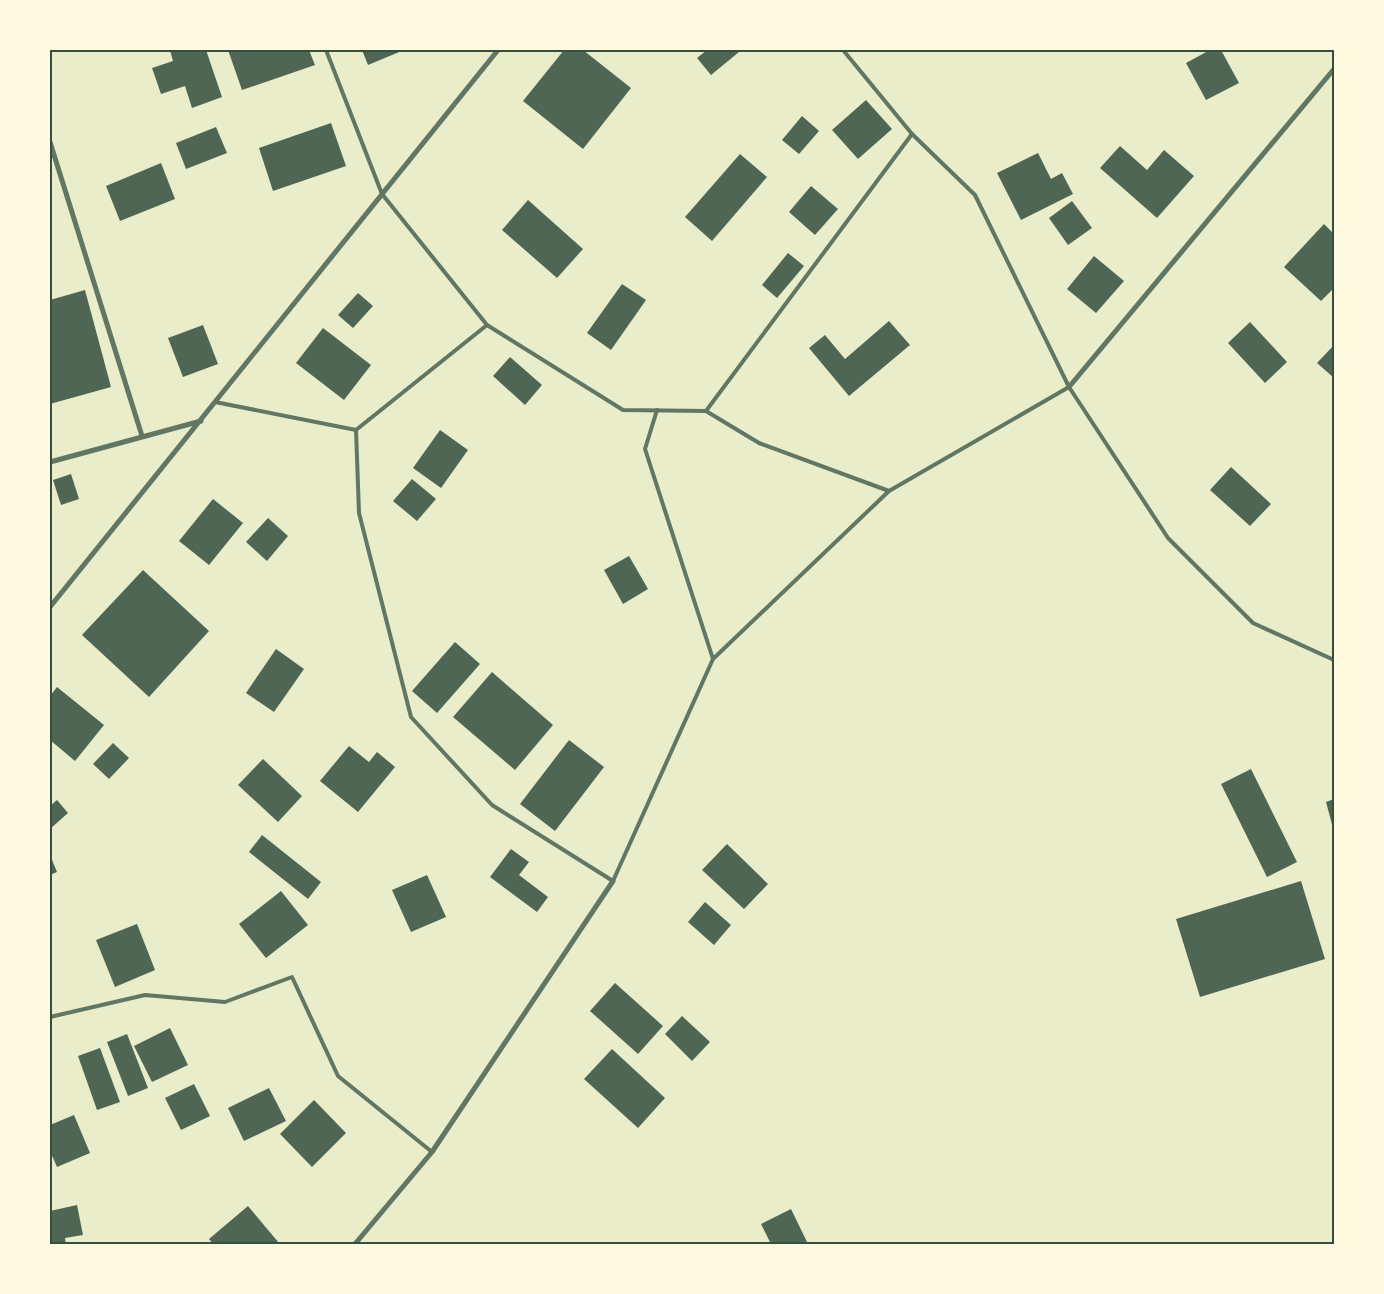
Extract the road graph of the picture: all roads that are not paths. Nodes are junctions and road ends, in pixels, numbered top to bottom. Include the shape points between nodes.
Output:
1 (326, 50) edge
2 (498, 50) edge
3 (843, 50) edge
4 (1334, 69) edge
5 (912, 134) junction
6 (50, 142) edge
7 (382, 194) junction
8 (487, 325) junction
9 (1069, 387) junction
10 (215, 402) junction
11 (657, 410) junction
12 (706, 411) junction
13 (200, 420) junction
14 (356, 430) junction
15 (142, 436) junction
16 (50, 462) edge
17 (889, 491) junction
18 (50, 607) edge
19 (713, 659) junction
20 (1334, 660) edge
21 (613, 881) junction
22 (50, 1017) edge
23 (432, 1152) junction
24 (355, 1244) edge

1 - 7 lane
2 - 7 street
3 - 5 lane
4 - 9 street
5 - 9 lane via 975,195
5 - 12 lane
6 - 15 street
7 - 8 lane
7 - 10 street
8 - 11 lane via 623,410
8 - 14 lane
9 - 17 lane
9 - 20 lane via 1168,538 1253,623
10 - 13 street
10 - 14 lane
11 - 12 lane
11 - 19 lane via 645,449
12 - 17 lane via 759,443
13 - 15 street
13 - 18 street
14 - 21 lane via 360,513 411,717 492,805
15 - 16 street
17 - 19 lane
19 - 21 lane
21 - 23 street
22 - 23 lane via 145,995 224,1002 292,977 338,1076
23 - 24 street

